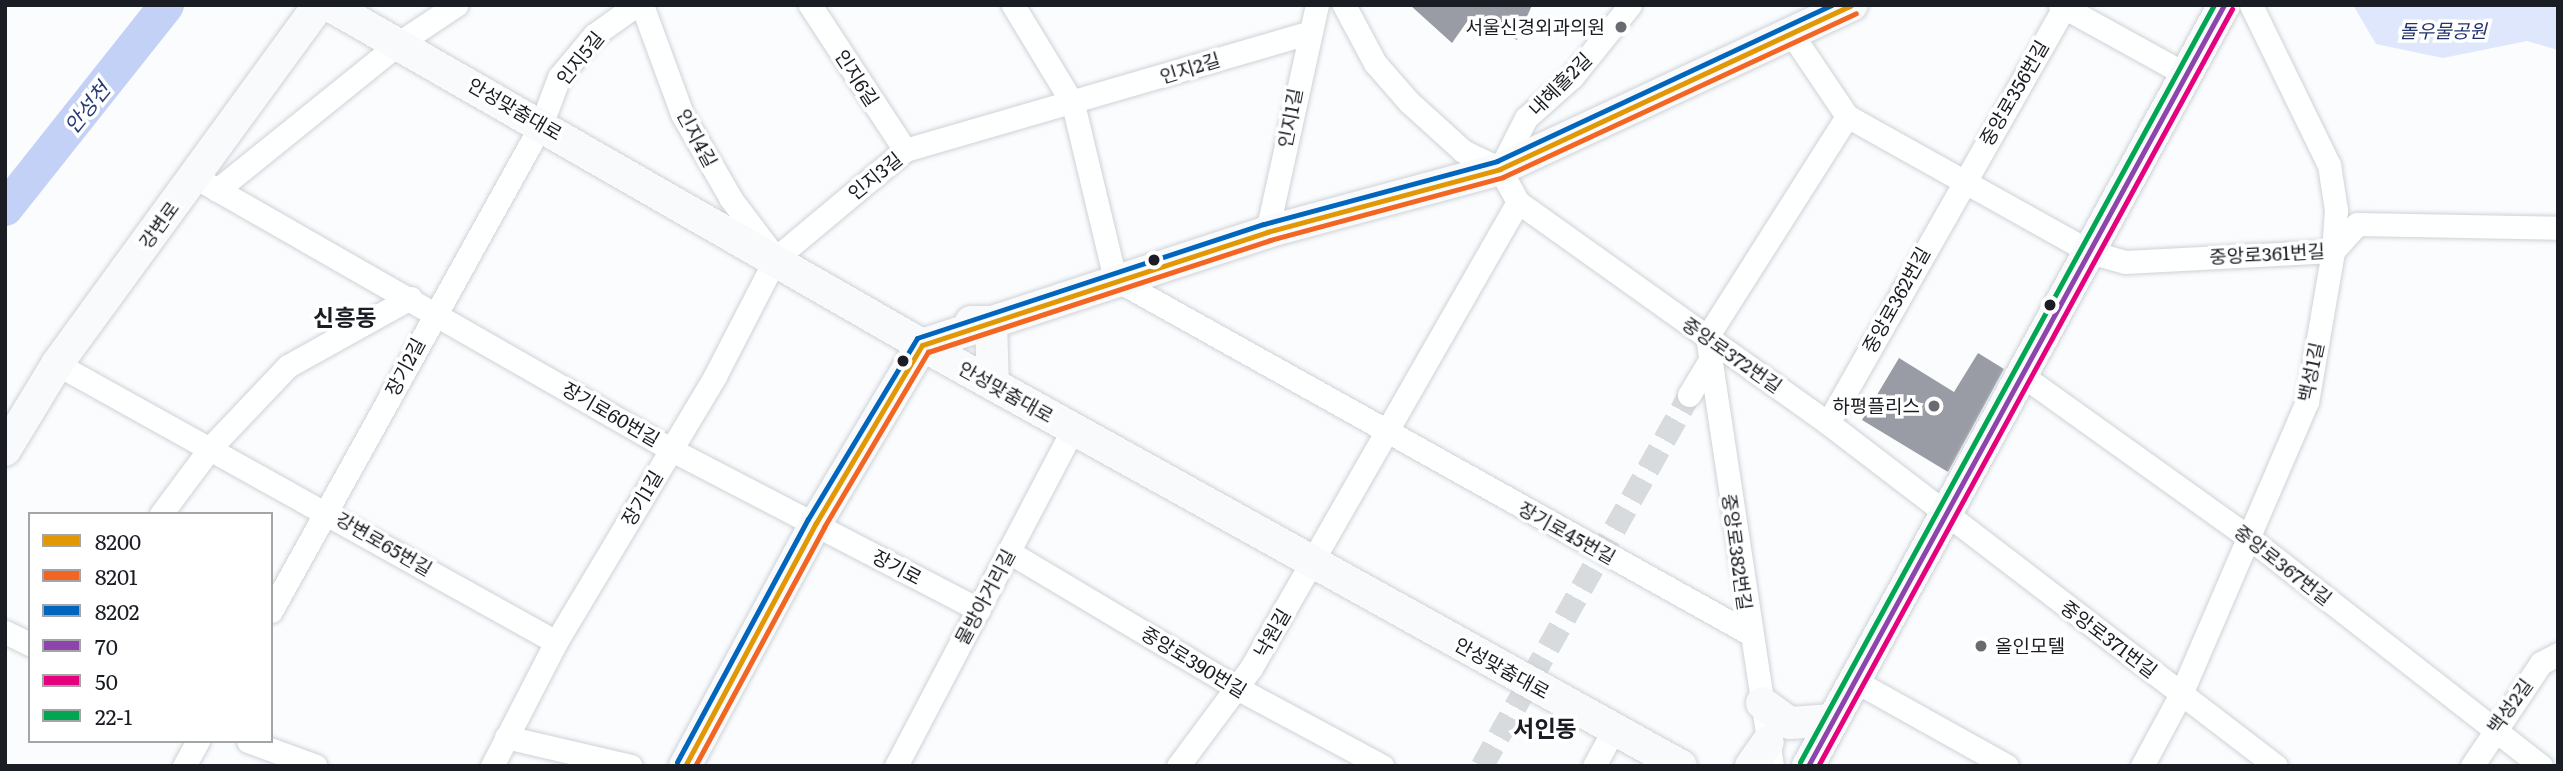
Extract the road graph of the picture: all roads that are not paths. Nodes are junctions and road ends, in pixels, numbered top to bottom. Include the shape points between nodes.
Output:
1 (320, 5) edge
2 (330, 5) edge
3 (456, 5) edge
4 (636, 5) edge
5 (642, 5) edge
6 (810, 5) edge
7 (1013, 5) edge
8 (1317, 5) edge
9 (1344, 5) edge
10 (1630, 5) edge
11 (2224, 5) edge
12 (2251, 5) edge
13 (2062, 7) edge
14 (1836, 9) edge
15 (1307, 33) junction
16 (1793, 36) junction
17 (399, 43) junction
18 (2187, 75) junction
19 (1073, 104) junction
20 (1847, 116) junction
21 (541, 125) junction
22 (905, 150) junction
23 (1500, 169) junction
24 (1964, 177) junction
25 (206, 183) junction
26 (1518, 202) junction
27 (2558, 229) edge
28 (1267, 232) junction
29 (2333, 251) junction
30 (2090, 252) junction
31 (776, 258) junction
32 (1115, 279) junction
33 (410, 298) junction
34 (434, 312) junction
35 (881, 321) junction
36 (991, 322) junction
37 (1707, 337) junction
38 (922, 345) junction
39 (1710, 360) junction
40 (57, 364) junction
41 (2019, 373) junction
42 (993, 384) junction
43 (897, 388) junction
44 (1689, 395) tunnel mouth
45 (1828, 423) junction
46 (1073, 429) junction
47 (1384, 433) junction
48 (211, 447) junction
49 (5, 450) edge
50 (671, 450) junction
51 (162, 512) edge
52 (327, 512) junction
53 (1942, 513) junction
54 (816, 523) junction
55 (2248, 537) junction
56 (1009, 552) junction
57 (1312, 564) junction
58 (273, 607) edge
59 (978, 610) junction
60 (5, 632) edge
61 (1749, 633) junction
62 (556, 642) junction
63 (28, 643) edge
64 (2558, 654) edge
65 (1855, 681) junction
66 (1237, 688) junction
67 (2181, 694) junction
68 (1762, 703) junction
69 (1833, 720) junction
70 (2492, 728) junction
71 (1614, 729) junction
72 (506, 737) junction
73 (197, 743) edge
74 (253, 743) edge
75 (1764, 758) edge
76 (1814, 761) edge
77 (184, 766) edge
78 (316, 766) edge
79 (492, 766) edge
80 (631, 766) edge
81 (685, 766) edge
82 (897, 766) edge
83 (1178, 766) edge
84 (1382, 766) edge
85 (1594, 766) edge
86 (1681, 766) edge
87 (2007, 766) edge
88 (2142, 766) edge
89 (2276, 766) edge
90 (2472, 766) edge
91 (2542, 766) edge

1 - 25 main road, 강변로
2 - 17 main road, 안성맞춤대로
3 - 17 street
4 - 21 street, 인지5길 via 594,35 559,77
5 - 31 street, 인지4길 via 682,114 731,199
6 - 22 street, 인지6길
7 - 19 street
8 - 15 street, 인지1길
9 - 23 street via 1375,63 1409,102 1463,151
10 - 23 street, 내혜홀2길 via 1572,77 1525,118
11 - 18 main road
12 - 29 street, 백성1길 via 2329,165 2336,211
13 - 18 street, 중앙로356번길
13 - 24 street, 중앙로356번길
14 - 16 main road
15 - 19 street, 인지2길
15 - 28 street, 인지1길
16 - 20 street
16 - 23 main road
17 - 21 main road, 안성맞춤대로
17 - 25 street
18 - 30 main road
19 - 22 street, 인지3길
19 - 32 street
20 - 24 street
20 - 37 street
21 - 31 main road, 안성맞춤대로
21 - 34 street, 장기2길
22 - 31 street, 인지3길
23 - 26 street, 중앙로372번길
23 - 28 main road
24 - 30 street
24 - 45 street, 중앙로362번길
25 - 33 street, 장기로60번길
25 - 40 main road, 강변로
26 - 37 street, 중앙로372번길
26 - 47 street
27 - 29 street, 중앙로361번길 via 2357,224
28 - 32 main road
29 - 30 street, 중앙로361번길 via 2125,262
29 - 55 street, 백성1길 via 2307,402
30 - 41 main road
31 - 35 main road, 안성맞춤대로
31 - 50 street, 장기1길
32 - 36 main road
32 - 47 street, 장기로45번길
33 - 34 street, 장기로60번길
33 - 48 street via 288,366
34 - 50 street, 장기로60번길
34 - 52 street, 장기2길
35 - 36 main road
35 - 38 main road, 안성맞춤대로
35 - 43 main road
36 - 38 main road
36 - 42 main road
37 - 39 street, 중앙로382번길
37 - 45 street, 중앙로372번길
38 - 42 main road, 안성맞춤대로
38 - 43 main road
39 - 44 street
39 - 61 street, 중앙로382번길
40 - 48 street, 강변로65번길
40 - 49 main road, 강변로
41 - 53 main road
41 - 55 street, 중앙로367번길
42 - 46 main road, 안성맞춤대로
43 - 54 main road
45 - 53 street, 중앙로372번길
46 - 56 street, 물방아거리길
46 - 57 main road, 안성맞춤대로
47 - 57 street
47 - 61 street, 장기로45번길
48 - 51 street
48 - 52 street, 강변로65번길
50 - 54 street, 장기로60번길
50 - 62 street, 장기1길
52 - 58 street, 장기2길
52 - 62 street, 강변로65번길
53 - 65 main road
53 - 67 street, 중앙로371번길
54 - 59 street, 장기로
54 - 81 main road
55 - 67 street, 백성1길
55 - 70 street, 중앙로367번길
56 - 59 street, 물방아거리길
56 - 66 street, 중앙로390번길
57 - 66 street, 낙원길
57 - 71 main road, 안성맞춤대로
59 - 82 street, 물방아거리길
60 - 63 street
61 - 68 street, 중앙로382번길
62 - 72 street, 장기1길
64 - 70 street, 백성2길 via 2541,663
65 - 69 main road
65 - 87 street
66 - 83 street, 낙원길
66 - 84 street, 중앙로390번길
67 - 88 street, 백성1길
67 - 89 street, 중앙로371번길
68 - 69 main road via 1790,723
68 - 75 street, 중앙로382번길
69 - 76 main road
70 - 90 street, 백성2길
70 - 91 street, 중앙로367번길
71 - 85 street
71 - 86 main road, 안성맞춤대로
72 - 79 street, 장기1길
72 - 80 street
73 - 77 street
74 - 78 street

